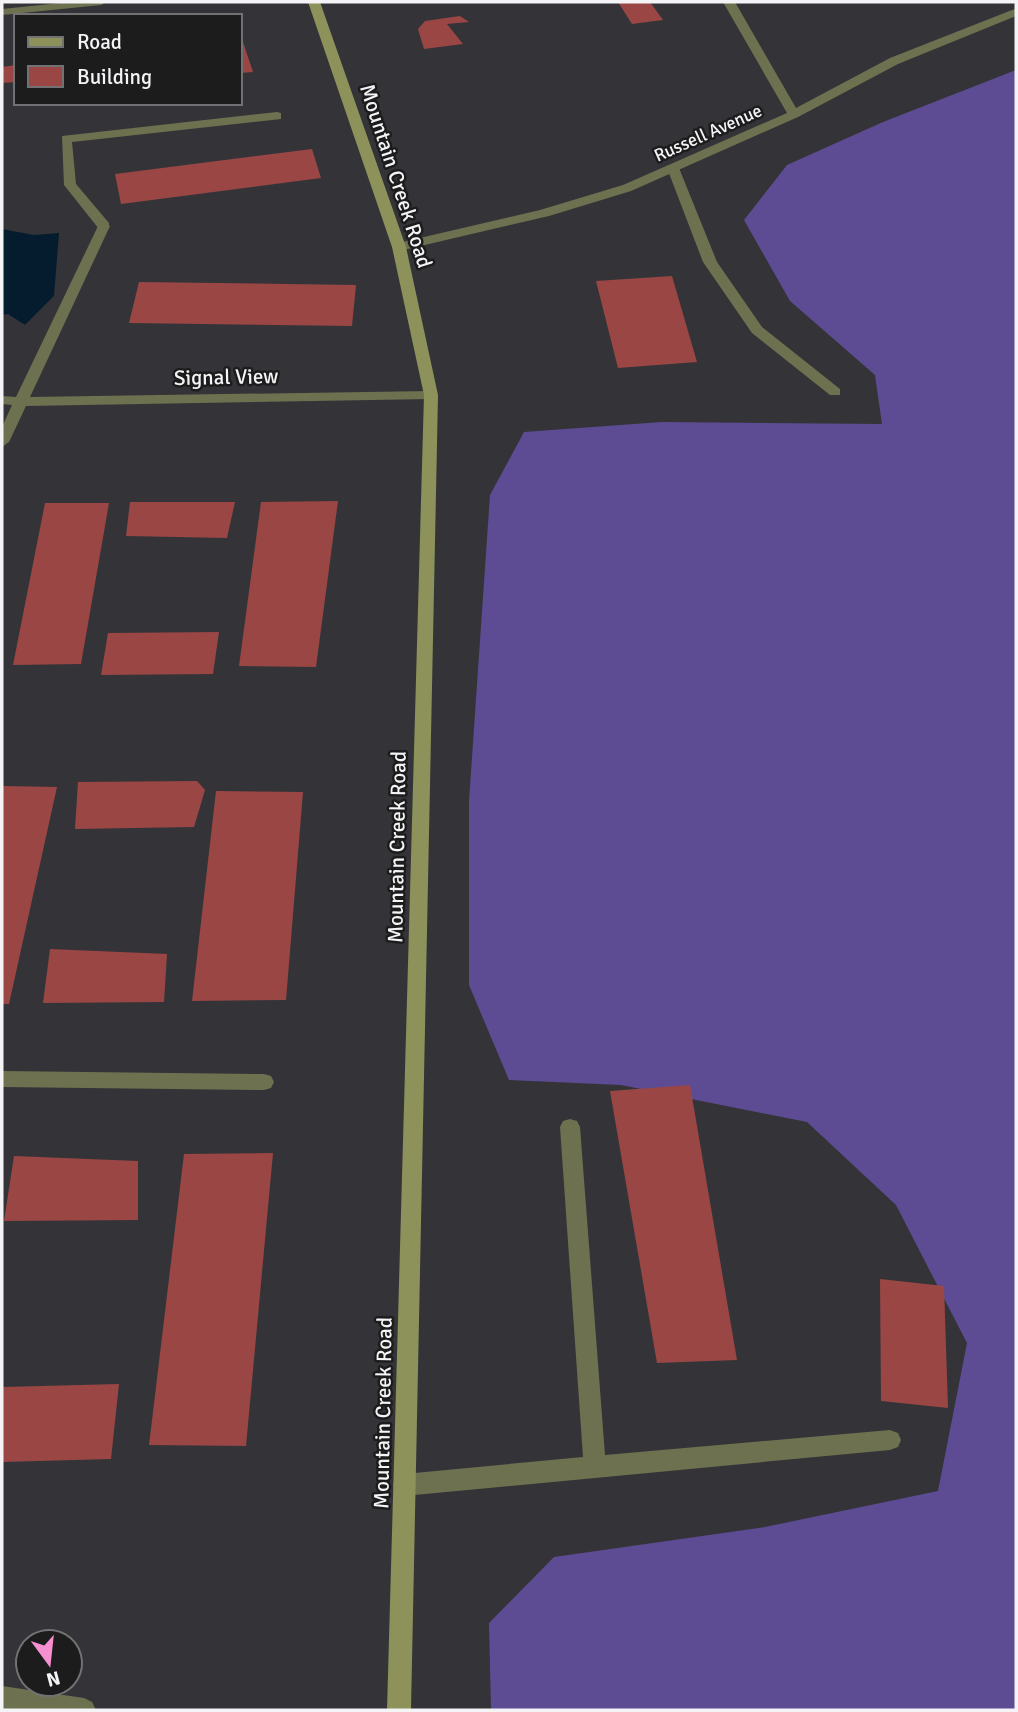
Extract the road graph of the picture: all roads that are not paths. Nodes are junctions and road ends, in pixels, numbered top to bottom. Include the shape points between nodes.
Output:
1 (87, 2) edge
2 (101, 2) edge
3 (314, 2) edge
4 (730, 2) edge
5 (2, 12) edge
6 (1016, 12) edge
7 (794, 114) junction
8 (277, 116) dead end
9 (673, 168) junction
10 (399, 247) junction
11 (835, 392) dead end
12 (431, 395) junction
13 (2, 400) edge
14 (22, 402) junction
15 (2, 442) edge
16 (2, 1079) edge
17 (264, 1082) dead end
18 (570, 1127) dead end
19 (890, 1440) dead end
20 (595, 1466) junction
21 (404, 1485) junction
22 (2, 1698) edge
23 (85, 1710) edge
24 (399, 1710) edge

1 - 2 street
1 - 5 street
3 - 10 main road, Mountain Creek Road
4 - 7 street
6 - 7 street, Russell Avenue via 894,61
7 - 9 street, Russell Avenue
8 - 14 street via 66,139 70,185 104,226
9 - 10 street, Russell Avenue via 544,213
9 - 11 street via 710,262 757,330
10 - 12 main road, Mountain Creek Road
12 - 14 street, Signal View
12 - 21 main road, Mountain Creek Road
13 - 14 street, Signal View
14 - 15 street
16 - 17 street
18 - 20 street
19 - 20 street
20 - 21 street
21 - 24 main road, Mountain Creek Road
22 - 23 street

